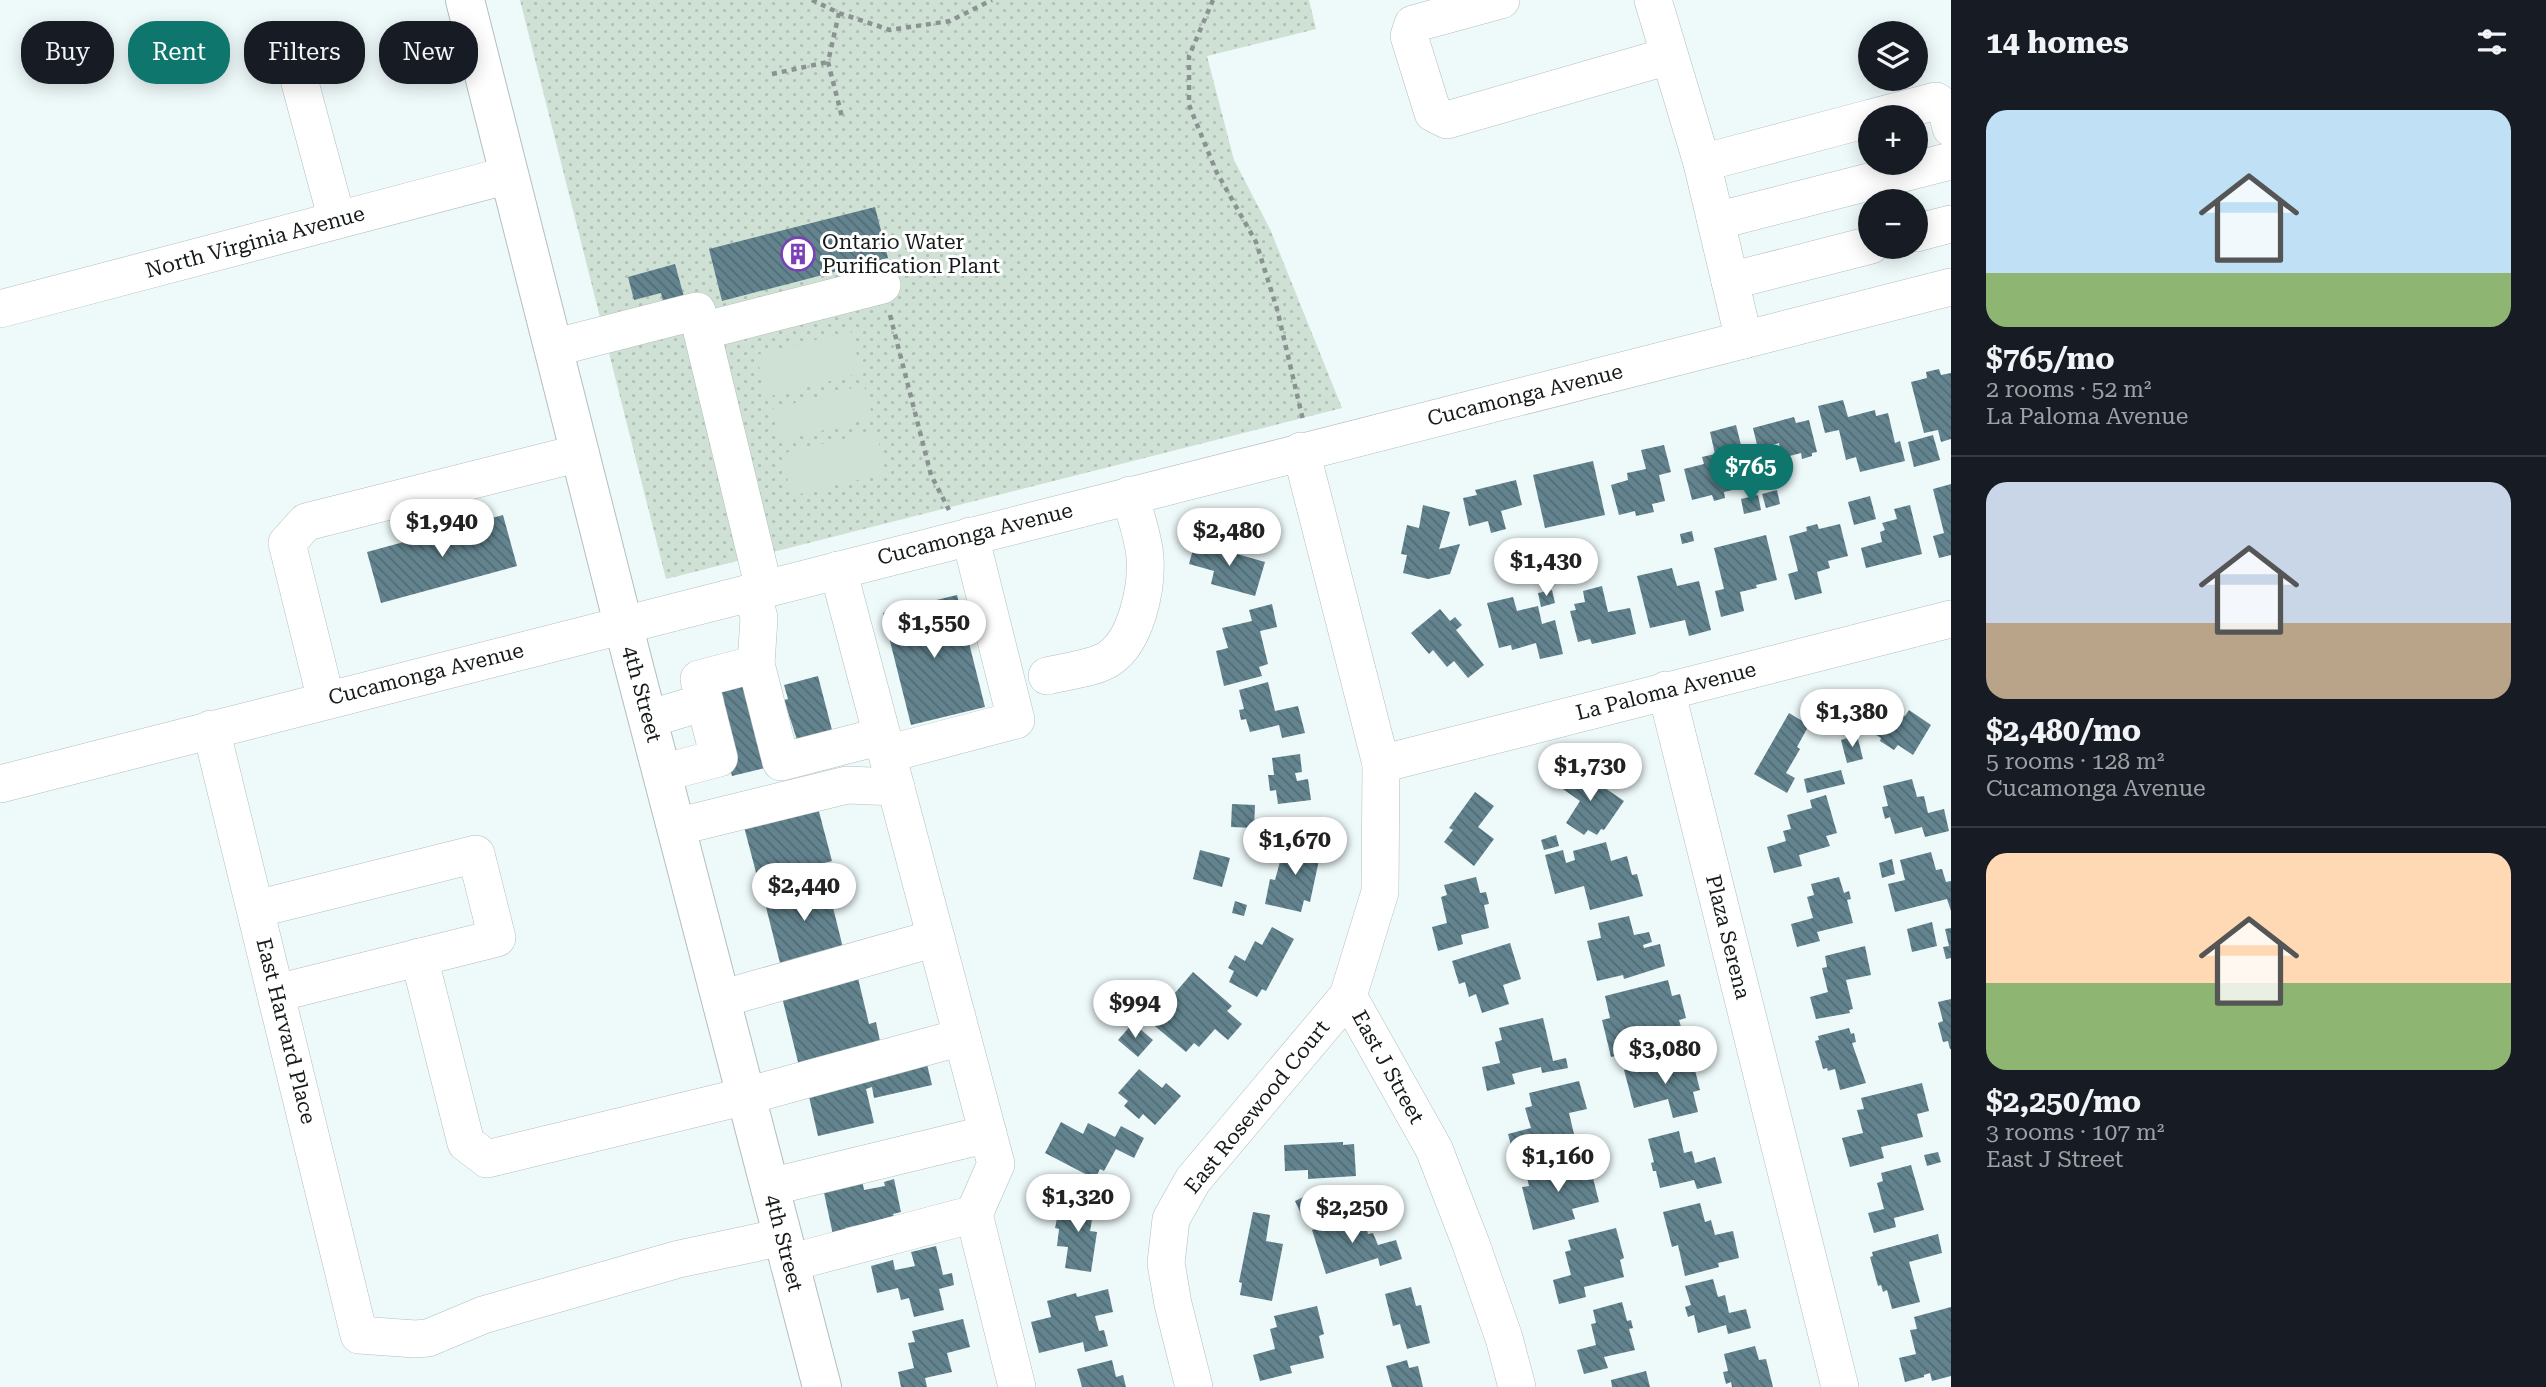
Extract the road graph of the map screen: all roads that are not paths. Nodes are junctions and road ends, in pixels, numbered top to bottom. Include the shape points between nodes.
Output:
1 (465, 0) edge
2 (1501, 0) edge
3 (1653, 0) edge
4 (1669, 56) junction
5 (300, 84) edge
6 (1858, 122) edge
7 (1951, 161) edge
8 (1702, 163) junction
9 (509, 175) junction
10 (337, 220) junction
11 (1716, 221) junction
12 (1951, 224) edge
13 (1928, 230) edge
14 (1858, 247) edge
15 (1730, 281) junction
16 (882, 285) road end
17 (1951, 287) edge
18 (0, 309) edge
19 (702, 331) junction
20 (1744, 340) junction
21 (553, 348) junction
22 (1302, 436) junction
23 (580, 453) junction
24 (1130, 495) junction
25 (959, 523) junction
26 (838, 570) junction
27 (758, 590) junction
28 (1951, 619) edge
29 (624, 624) junction
30 (756, 664) junction
31 (1047, 676) dead end
32 (1666, 690) junction
33 (326, 699) junction
34 (705, 702) junction
35 (648, 719) junction
36 (211, 729) junction
37 (889, 759) junction
38 (1381, 764) junction
39 (662, 773) junction
40 (0, 784) edge
41 (676, 827) junction
42 (256, 909) junction
43 (936, 939) junction
44 (419, 957) junction
45 (277, 993) junction
46 (1348, 996) junction
47 (721, 999) junction
48 (962, 1037) junction
49 (746, 1096) junction
50 (988, 1133) junction
51 (770, 1187) junction
52 (974, 1214) junction
53 (786, 1250) junction
54 (822, 1387) edge
55 (1017, 1387) edge
56 (1194, 1387) edge
57 (1517, 1387) edge
58 (1840, 1387) edge

1 - 9 main road, 4th Street
2 - 4 street via 1413,24 1409,36 1433,113 1447,120
3 - 4 street
4 - 8 street
5 - 10 street
6 - 8 street
7 - 11 street
8 - 11 street
9 - 10 street, North Virginia Avenue
9 - 21 main road, 4th Street
10 - 18 street, North Virginia Avenue
11 - 15 street
12 - 13 street
14 - 15 street
15 - 20 street
16 - 19 street
17 - 20 street, Cucamonga Avenue
19 - 21 street via 697,311
19 - 27 street
20 - 22 street, Cucamonga Avenue
21 - 23 main road, 4th Street
22 - 24 street, Cucamonga Avenue
22 - 38 street, East J Street
23 - 29 main road, 4th Street
23 - 33 street via 306,522 286,543
24 - 25 street, Cucamonga Avenue
24 - 31 street via 1145,558 1134,625 1123,646 1109,659
25 - 26 street, Cucamonga Avenue
25 - 37 street via 1017,720
26 - 27 street, Cucamonga Avenue
26 - 37 street
27 - 29 street, Cucamonga Avenue
27 - 30 street
28 - 32 street, La Paloma Avenue
29 - 33 street, Cucamonga Avenue
29 - 35 main road, 4th Street
30 - 34 street via 699,679
30 - 37 street via 781,762
32 - 38 street, La Paloma Avenue
32 - 58 street, Plaza Serena
33 - 36 street, Cucamonga Avenue
34 - 35 street
34 - 39 street via 719,758
35 - 39 main road, 4th Street
36 - 40 street, Cucamonga Avenue
36 - 42 street, East Harvard Place
37 - 41 street via 847,785
37 - 43 street
38 - 46 street, East J Street via 1380,892
39 - 41 main road, 4th Street
41 - 47 main road, 4th Street
42 - 44 street via 476,854 497,937
42 - 45 street, East Harvard Place
43 - 47 street
43 - 48 street
44 - 45 street
44 - 49 street via 466,1143 487,1159
45 - 53 street, East Harvard Place via 359,1335 428,1338 483,1315 679,1259
46 - 56 street, East Rosewood Court via 1192,1180 1171,1219 1166,1263
46 - 57 street, East J Street via 1434,1149 1492,1303
47 - 49 main road, 4th Street
48 - 49 street
48 - 50 street
49 - 51 main road, 4th Street
50 - 51 street
50 - 52 street via 996,1164
51 - 53 main road, 4th Street
52 - 53 street
52 - 55 street
53 - 54 main road, 4th Street

